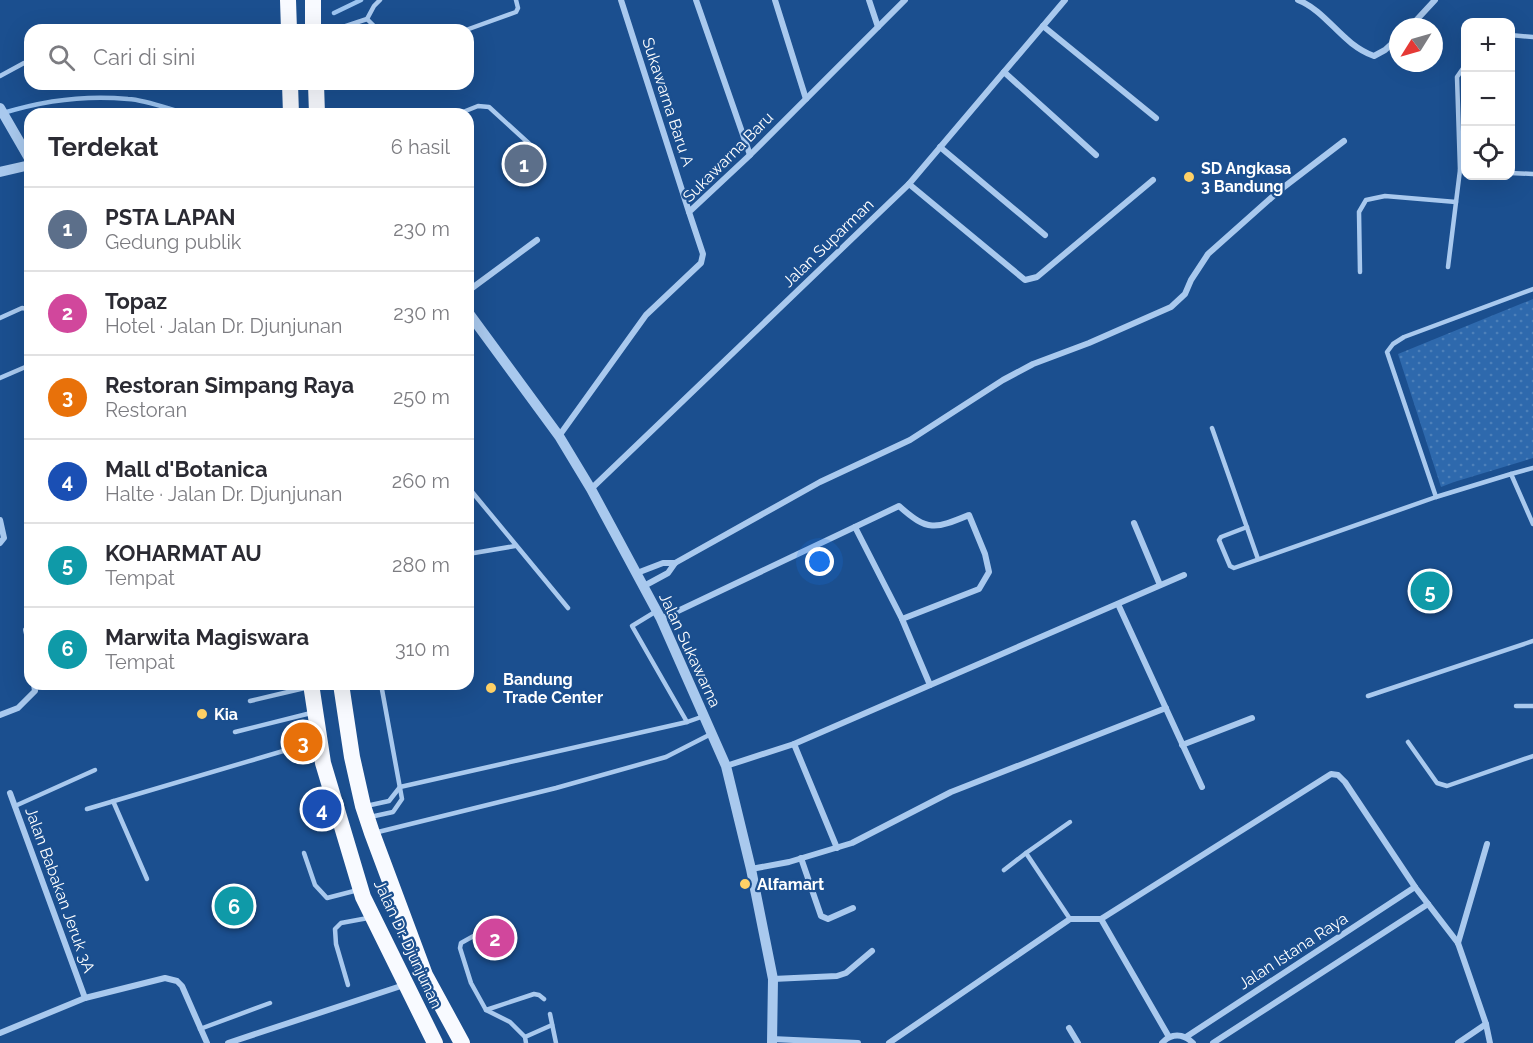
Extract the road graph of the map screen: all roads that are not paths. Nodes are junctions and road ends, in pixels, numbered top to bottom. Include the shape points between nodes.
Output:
1 (288, 0) edge
2 (313, 0) edge
3 (380, 0) edge
4 (516, 0) edge
5 (621, 0) edge
6 (696, 0) edge
7 (775, 0) edge
8 (868, 0) edge
9 (904, 0) edge
10 (1065, 0) edge
11 (1298, 0) edge
12 (1435, 0) edge
13 (1307, 2) edge
14 (1418, 18) edge
15 (367, 19) junction
16 (289, 24) edge
17 (313, 24) edge
18 (352, 24) edge
19 (372, 24) edge
20 (1043, 26) junction
21 (474, 27) edge
22 (878, 27) junction
23 (1515, 35) edge
24 (1533, 37) edge
25 (1389, 46) edge
26 (24, 63) edge
27 (1461, 71) edge
28 (1004, 72) junction
29 (0, 76) edge
30 (290, 90) edge
31 (316, 90) edge
32 (806, 99) junction
33 (0, 108) edge
34 (291, 108) edge
35 (317, 108) edge
36 (473, 108) edge
37 (1156, 118) dead end
38 (1461, 139) edge
39 (1344, 141) dead end
40 (940, 147) junction
41 (535, 149) dead end
42 (24, 150) edge
43 (750, 155) junction
44 (1096, 155) dead end
45 (24, 166) edge
46 (0, 172) edge
47 (1515, 173) edge
48 (1533, 174) edge
49 (1461, 179) edge
50 (1153, 180) dead end
51 (909, 183) junction
52 (1456, 202) junction
53 (689, 212) junction
54 (1045, 235) dead end
55 (537, 240) dead end
56 (1448, 267) dead end
57 (1360, 272) dead end
58 (474, 287) edge
59 (1533, 289) edge
60 (24, 308) edge
61 (0, 318) edge
62 (474, 320) edge
63 (24, 368) edge
64 (0, 378) edge
65 (1212, 428) dead end
66 (559, 436) junction
67 (1533, 468) edge
68 (1511, 474) junction
69 (591, 489) junction
70 (474, 495) edge
71 (1436, 497) junction
72 (1533, 506) edge
73 (1527, 508) junction
74 (0, 520) edge
75 (1134, 523) dead end
76 (1533, 524) edge
77 (855, 527) junction
78 (1247, 527) junction
79 (0, 543) edge
80 (515, 546) junction
81 (474, 553) edge
82 (1258, 559) junction
83 (675, 563) junction
84 (637, 573) junction
85 (1184, 575) dead end
86 (1160, 585) junction
87 (644, 586) junction
88 (1118, 604) junction
89 (567, 608) dead end
90 (659, 615) junction
91 (902, 619) junction
92 (1533, 641) edge
93 (930, 685) junction
94 (35, 690) edge
95 (292, 690) edge
96 (312, 690) edge
97 (342, 690) edge
98 (382, 690) edge
99 (1368, 696) dead end
100 (250, 701) dead end
101 (1516, 706) dead end
102 (1533, 706) edge
103 (1166, 708) junction
104 (315, 712) junction
105 (0, 715) edge
106 (704, 716) junction
107 (1252, 718) dead end
108 (687, 722) junction
109 (236, 732) dead end
110 (712, 734) junction
111 (319, 741) junction
112 (1408, 742) dead end
113 (795, 744) junction
114 (1182, 745) junction
115 (1533, 756) edge
116 (726, 766) junction
117 (95, 770) dead end
118 (1202, 787) dead end
119 (400, 788) junction
120 (10, 792) dead end
121 (113, 801) junction
122 (15, 806) junction
123 (87, 808) dead end
124 (367, 819) junction
125 (1070, 822) dead end
126 (1487, 844) dead end
127 (837, 848) junction
128 (303, 853) dead end
129 (1026, 853) junction
130 (801, 858) junction
131 (751, 868) junction
132 (1004, 870) dead end
133 (147, 879) dead end
134 (1415, 887) junction
135 (361, 889) junction
136 (1428, 904) junction
137 (853, 908) dead end
138 (374, 918) junction
139 (1070, 919) junction
140 (1101, 919) junction
141 (497, 923) dead end
142 (1458, 944) junction
143 (872, 951) dead end
144 (773, 979) junction
145 (348, 985) dead end
146 (405, 985) junction
147 (85, 998) junction
148 (544, 999) dead end
149 (270, 1003) dead end
150 (486, 1010) junction
151 (550, 1014) dead end
152 (1486, 1024) junction
153 (552, 1026) junction
154 (1069, 1028) dead end
155 (200, 1029) junction
156 (0, 1033) edge
157 (1169, 1037) junction
158 (1186, 1037) junction
159 (525, 1040) edge
160 (772, 1041) edge
161 (207, 1043) edge
162 (228, 1043) edge
163 (435, 1043) edge
164 (462, 1043) edge
165 (556, 1043) edge
166 (858, 1043) edge
167 (889, 1043) edge
168 (1078, 1043) edge
169 (1161, 1043) edge
170 (1193, 1043) edge
171 (1213, 1043) edge
172 (1458, 1043) edge
173 (1490, 1043) edge

1 - 16 highway
2 - 17 highway
3 - 15 lane
4 - 21 lane via 516,12
5 - 53 street, Sukawarna Baru A
6 - 43 street
7 - 32 street
8 - 22 street
9 - 22 street, Sukawarna Baru
10 - 20 street, Jalan Suparman
11 - 13 street
12 - 14 street
13 - 25 street via 1362,52 1374,56
15 - 18 lane
15 - 19 lane
20 - 28 street, Jalan Suparman
20 - 37 street
22 - 32 street, Sukawarna Baru
23 - 24 lane
26 - 29 lane
27 - 38 lane via 1457,77
28 - 40 street, Jalan Suparman
28 - 44 street
30 - 34 highway
31 - 35 highway
32 - 43 street, Sukawarna Baru
33 - 42 street
36 - 41 lane via 489,107
39 - 83 street via 1280,190 1208,254 1185,294 1171,307 1033,364 910,440 820,482
40 - 51 street, Jalan Suparman
40 - 54 street
43 - 53 street, Sukawarna Baru
45 - 46 street
47 - 48 lane
49 - 52 lane
50 - 51 street via 1037,277 1025,280
51 - 69 street, Jalan Suparman
52 - 56 lane
52 - 57 lane via 1385,196 1366,200 1359,212
53 - 66 street, Sukawarna Baru via 703,254 701,263 646,315
55 - 58 street
59 - 71 lane via 1404,337 1387,352
60 - 61 lane
62 - 66 street, Jalan Sukawarna
63 - 64 lane
65 - 78 lane
66 - 69 street, Jalan Sukawarna
67 - 68 lane
68 - 71 lane
68 - 73 lane
69 - 84 street, Jalan Sukawarna
70 - 80 lane
71 - 82 lane
72 - 73 lane
73 - 76 lane
74 - 79 street via 4,538
75 - 86 street
77 - 90 street
77 - 91 street
77 - 91 street via 899,506 917,522 941,527 969,515 989,572 979,589
78 - 82 lane
78 - 82 lane via 1219,540 1234,568
80 - 81 lane
80 - 89 lane
83 - 84 street via 663,563
83 - 87 street via 668,573
84 - 87 street, Jalan Sukawarna
85 - 86 street
86 - 88 street
87 - 90 street, Jalan Sukawarna
88 - 93 street
88 - 103 street
90 - 106 street, Jalan Sukawarna
90 - 108 lane via 632,626
91 - 93 street
92 - 99 lane
93 - 113 street
94 - 105 street via 18,708
95 - 100 lane
96 - 104 highway, Jalan Dr. Djunjunan
97 - 124 highway, Jalan Dr. Djunjunan
98 - 119 lane
101 - 102 lane
103 - 114 street
103 - 127 street via 951,792
104 - 109 lane
104 - 111 highway, Jalan Dr. Djunjunan
106 - 108 lane
106 - 110 street, Jalan Sukawarna
107 - 114 street
108 - 119 lane
110 - 116 street, Jalan Sukawarna
110 - 124 lane via 666,757 556,788
111 - 121 lane
111 - 135 highway, Jalan Dr. Djunjunan
112 - 115 lane via 1437,783 1447,786
113 - 116 street
113 - 127 street
114 - 118 street
116 - 131 street, Jalan Sukawarna
117 - 122 lane
119 - 124 lane
119 - 124 lane via 402,799 393,812
120 - 122 street, Jalan Babakan Jeruk 3A
121 - 123 lane
121 - 133 lane
122 - 147 street, Jalan Babakan Jeruk 3A
124 - 164 highway, Jalan Dr. Djunjunan via 425,975
125 - 129 lane
126 - 142 street
127 - 130 street
128 - 135 lane via 315,885 327,898
129 - 132 lane
129 - 139 lane
130 - 131 street
130 - 137 street via 821,916 828,919
131 - 144 street, Jalan Sukawarna
134 - 136 street
134 - 140 street via 1345,782 1331,774
134 - 158 street, Jalan Istana Raya
135 - 138 highway, Jalan Dr. Djunjunan
136 - 142 street
136 - 171 street, Jalan Istana Raya
138 - 145 lane via 341,923 335,929
138 - 146 highway, Jalan Dr. Djunjunan
139 - 140 street
139 - 167 street
140 - 157 street
141 - 150 lane via 460,946 471,983
142 - 152 street
143 - 144 street via 837,976
144 - 160 street, Jalan Sukawarna
146 - 162 street
146 - 163 highway, Jalan Dr. Djunjunan
147 - 155 street via 172,979 182,986
147 - 156 street
148 - 150 lane via 534,994
149 - 155 lane
150 - 159 lane via 510,1022
151 - 153 lane
152 - 172 street
152 - 173 street
153 - 159 lane
153 - 165 lane
154 - 168 street
155 - 161 street
157 - 158 street
157 - 169 street
158 - 170 street
160 - 166 street

